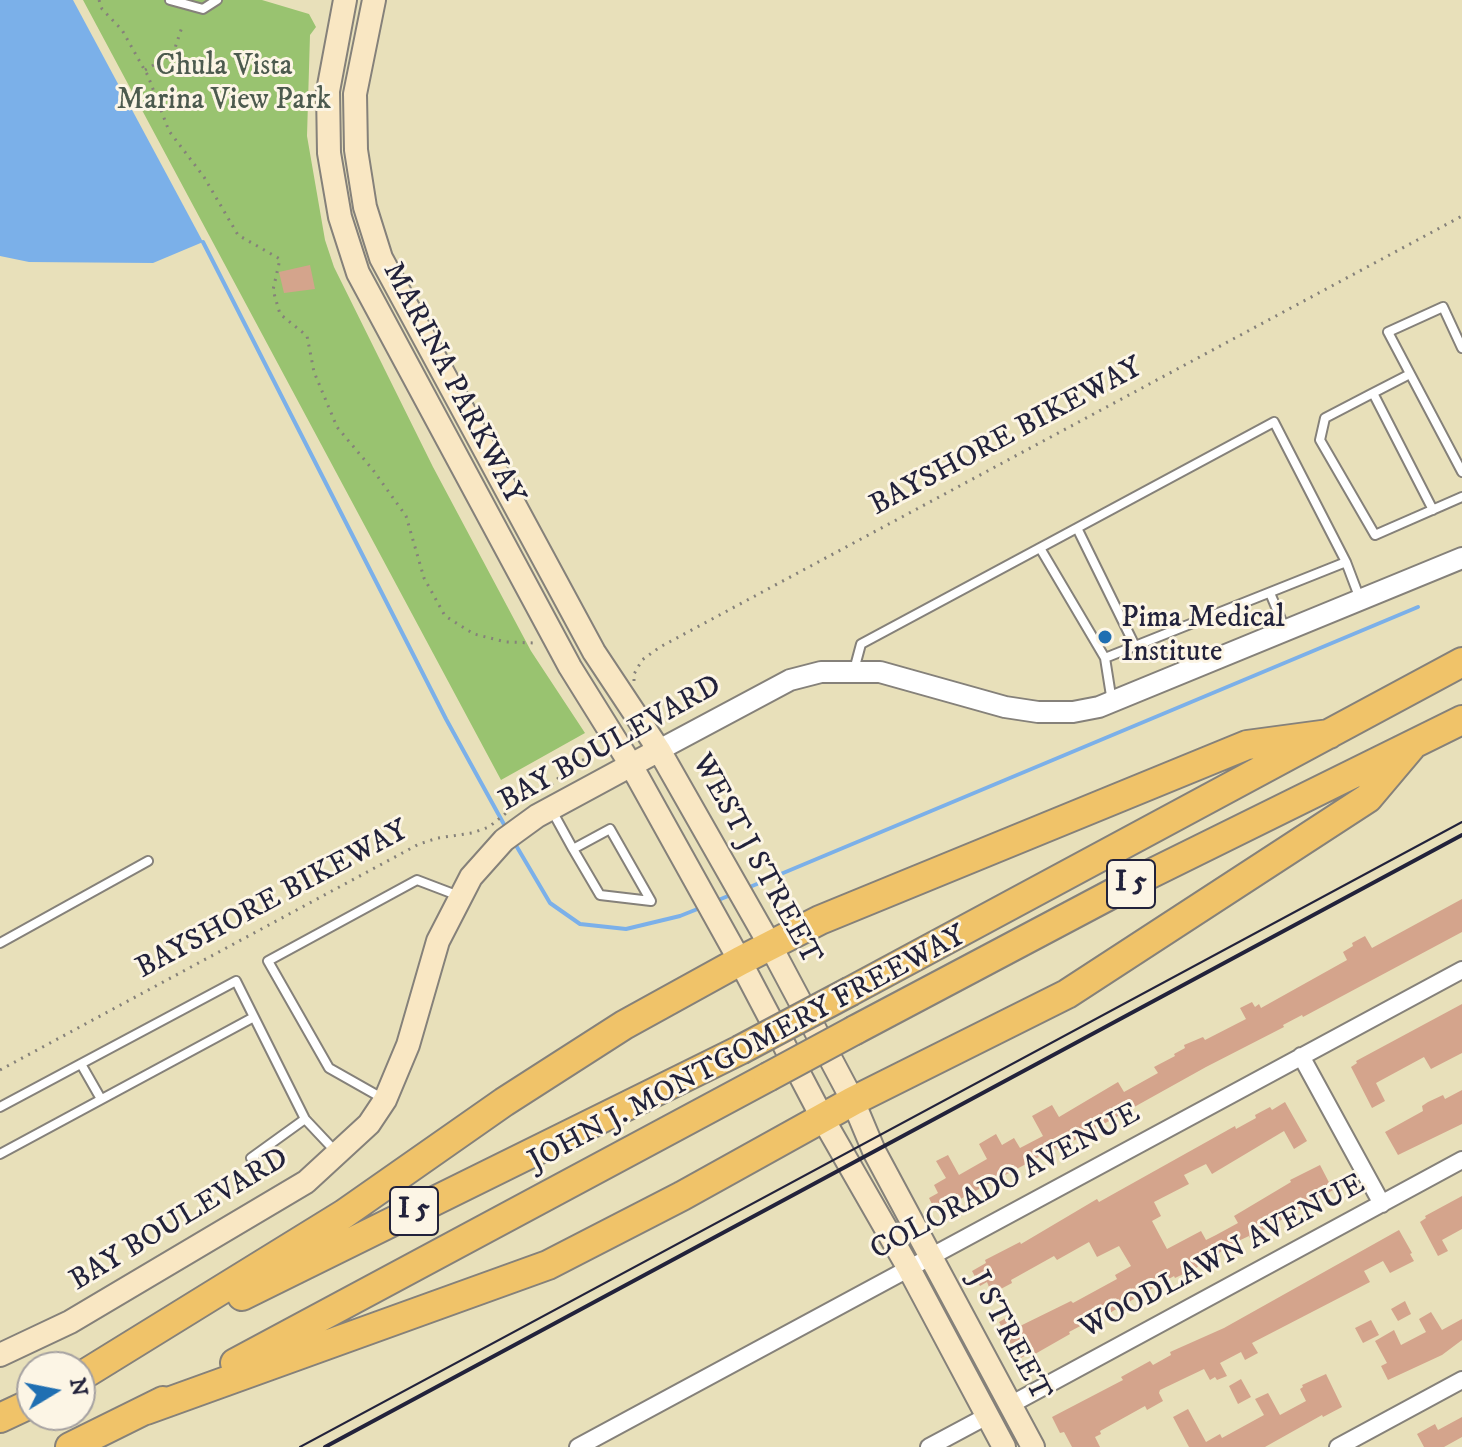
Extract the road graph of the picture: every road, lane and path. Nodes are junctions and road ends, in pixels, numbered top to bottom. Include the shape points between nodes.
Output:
1 (99, 0) edge
2 (170, 0) edge
3 (217, 0) edge
4 (342, 1) edge
5 (372, 5) edge
6 (182, 27) dead end
7 (144, 71) junction
8 (1462, 216) edge
9 (1462, 348) edge
10 (1410, 374) junction
11 (1373, 393) junction
12 (1462, 472) edge
13 (1462, 497) edge
14 (1433, 510) junction
15 (1077, 528) junction
16 (1040, 548) junction
17 (1462, 558) edge
18 (1346, 562) junction
19 (1270, 593) junction
20 (1360, 601) junction
21 (1286, 631) junction
22 (535, 643) dead end
23 (1135, 646) junction
24 (1105, 658) junction
25 (1462, 662) edge
26 (854, 670) junction
27 (640, 690) dead end
28 (1113, 702) junction
29 (1462, 720) edge
30 (1329, 734) junction
31 (1411, 747) junction
32 (659, 750) junction
33 (606, 754) dead end
34 (631, 765) junction
35 (550, 808) junction
36 (518, 817) junction
37 (500, 831) junction
38 (573, 849) junction
39 (148, 861) dead end
40 (459, 896) junction
41 (0, 943) edge
42 (770, 945) junction
43 (740, 961) junction
44 (1462, 970) edge
45 (254, 1017) junction
46 (1301, 1056) junction
47 (81, 1064) junction
48 (0, 1070) edge
49 (101, 1099) junction
50 (385, 1100) junction
51 (853, 1101) junction
52 (0, 1107) edge
53 (305, 1119) junction
54 (823, 1119) junction
55 (337, 1153) junction
56 (0, 1154) edge
57 (251, 1158) dead end
58 (1462, 1160) edge
59 (1382, 1204) junction
60 (930, 1256) junction
61 (908, 1267) junction
62 (0, 1355) edge
63 (96, 1368) edge
64 (96, 1369) edge
65 (1462, 1380) edge
66 (1010, 1405) junction
67 (146, 1410) junction
68 (987, 1416) junction
69 (70, 1447) edge
70 (578, 1447) edge
71 (929, 1447) edge
72 (1004, 1447) edge
73 (1033, 1447) edge
74 (1338, 1447) edge

1 - 7 path
2 - 3 lane via 203,9
4 - 5 street
4 - 34 main road, MARINA PARKWAY via 328,91 329,153 340,217 358,273 570,667
5 - 32 main road, MARINA PARKWAY via 355,94 356,150 365,207 381,258 594,652
6 - 7 path via 173,54
7 - 22 path via 169,131 238,235 280,259 273,290 280,314 307,336 314,372 337,427 406,516 424,578 445,616 474,634
8 - 27 path, BAYSHORE BIKEWAY via 660,647 634,674
9 - 10 lane via 1443,307 1388,332
10 - 11 lane
10 - 12 lane
11 - 14 lane
11 - 14 lane via 1325,418 1320,440 1375,535
13 - 14 lane
15 - 16 lane
15 - 18 lane via 1274,422
15 - 23 lane
16 - 24 lane
16 - 26 lane via 861,644
17 - 20 street, BAY BOULEVARD
18 - 19 lane
18 - 20 lane
19 - 21 lane
19 - 23 lane
20 - 21 street, BAY BOULEVARD
21 - 28 street, BAY BOULEVARD
23 - 24 lane
24 - 28 lane
25 - 30 highway, JOHN J. MONTGOMERY FREEWAY / I 5
26 - 28 street, BAY BOULEVARD via 1038,712 1073,712
26 - 32 street, BAY BOULEVARD via 790,680
29 - 31 highway, JOHN J. MONTGOMERY FREEWAY / I 5
30 - 42 highway via 1247,745
30 - 64 highway, JOHN J. MONTGOMERY FREEWAY / I 5, bridge via 740,1050
31 - 51 highway via 1368,798 1067,994
31 - 67 highway, JOHN J. MONTGOMERY FREEWAY / I 5, bridge via 1138,880
32 - 34 main road, BAY BOULEVARD
32 - 42 main road, WEST J STREET
33 - 36 path, BAYSHORE BIKEWAY via 575,762
34 - 35 main road, BAY BOULEVARD
34 - 43 main road, WEST J STREET
35 - 36 main road, BAY BOULEVARD
35 - 38 lane
36 - 37 main road, BAY BOULEVARD
36 - 37 path, BAYSHORE BIKEWAY
37 - 40 main road, BAY BOULEVARD
37 - 48 path, BAYSHORE BIKEWAY via 419,844
38 - 38 lane via 600,895 651,901 610,829
39 - 41 lane
40 - 50 main road, BAY BOULEVARD via 438,941 408,1045
40 - 50 lane via 417,880 268,961 329,1068
42 - 43 highway
42 - 51 main road, WEST J STREET
43 - 54 main road, WEST J STREET
43 - 63 highway via 611,1034 344,1214
44 - 46 street, COLORADO AVENUE
45 - 47 lane via 236,981
45 - 49 lane
45 - 53 lane
46 - 59 street
46 - 60 street, COLORADO AVENUE
47 - 49 lane
47 - 52 lane
49 - 56 lane
50 - 55 main road, BAY BOULEVARD via 369,1124
51 - 54 highway
51 - 60 main road, WEST J STREET
53 - 55 lane
53 - 57 lane
54 - 61 main road, WEST J STREET
54 - 67 highway via 548,1265
55 - 62 main road, BAY BOULEVARD via 293,1190 70,1322
58 - 59 street, WOODLAWN AVENUE
59 - 66 street, WOODLAWN AVENUE
60 - 61 street, COLORADO AVENUE
60 - 66 main road, J STREET
61 - 68 main road, J STREET
61 - 70 street, COLORADO AVENUE
65 - 74 street
66 - 73 main road, J STREET
67 - 69 highway, JOHN J. MONTGOMERY FREEWAY / I 5
68 - 71 street
68 - 72 main road, J STREET

